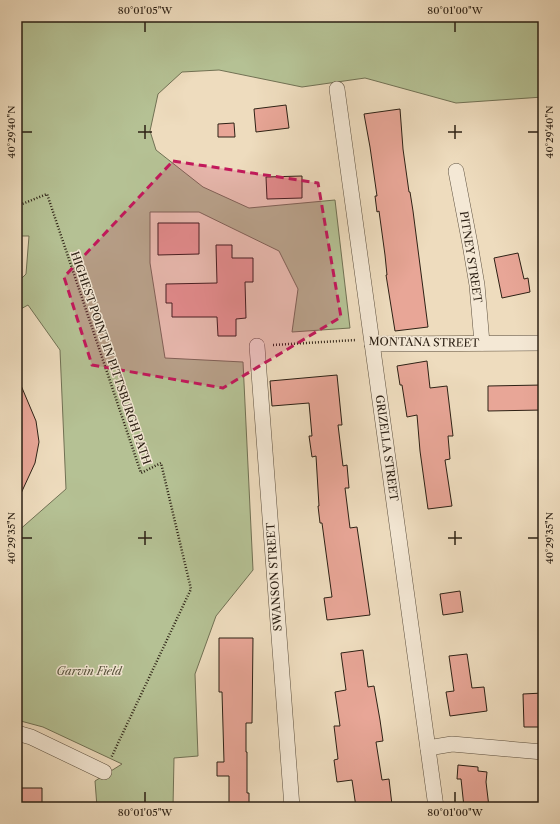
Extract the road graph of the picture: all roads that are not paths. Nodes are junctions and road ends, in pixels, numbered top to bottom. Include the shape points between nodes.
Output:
1 (337, 88) dead end
2 (456, 171) dead end
3 (482, 343) junction
4 (543, 343) edge
5 (372, 344) junction
6 (257, 346) road end
7 (17, 733) edge
8 (428, 748) junction
9 (543, 752) edge
10 (104, 772) road end
11 (292, 807) edge
12 (436, 807) edge

1 - 5 street, GRIZELLA STREET
2 - 3 street, PITNEY STREET via 477,285
3 - 4 street, MONTANA STREET
3 - 5 street, MONTANA STREET
5 - 8 street, GRIZELLA STREET
6 - 11 street, SWANSON STREET
7 - 10 street via 31,737
8 - 9 street via 452,744
8 - 12 street, GRIZELLA STREET

